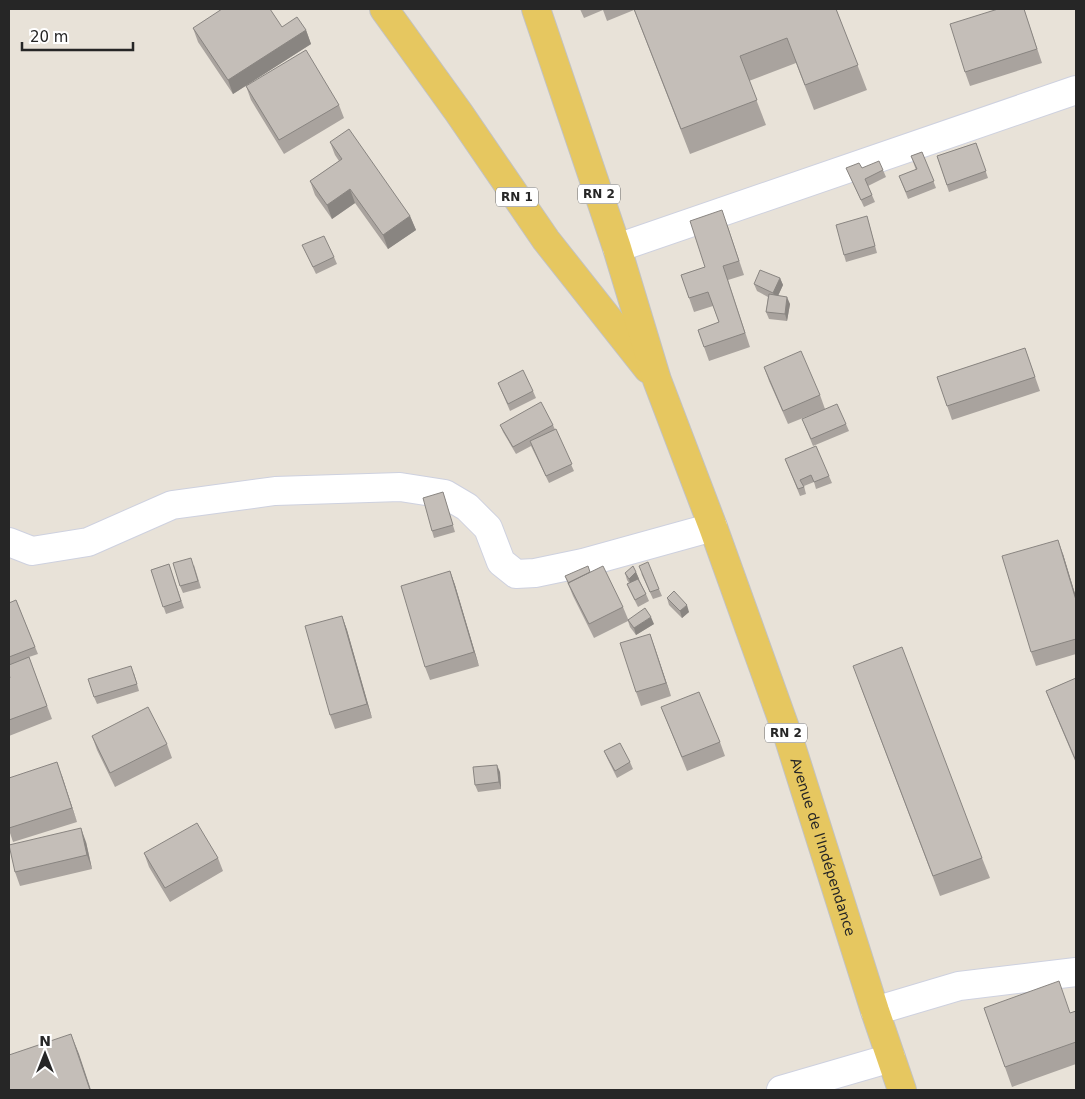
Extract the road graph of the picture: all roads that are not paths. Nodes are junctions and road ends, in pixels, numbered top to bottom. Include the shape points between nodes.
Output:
1 (384, 9) edge
2 (536, 9) edge
3 (1076, 90) edge
4 (617, 248) junction
5 (657, 380) junction
6 (713, 527) junction
7 (9, 542) edge
8 (1076, 972) edge
9 (875, 1011) junction
10 (891, 1058) junction
11 (780, 1090) edge
12 (902, 1090) edge

1 - 5 main road, RN 1 via 546,240
2 - 4 main road, RN 2
3 - 4 street
4 - 5 main road, RN 2
5 - 6 main road, Avenue de l'Indépendance / RN 2
6 - 7 street via 583,563 516,574 500,562 488,528 467,507 445,494 400,487 275,491 172,505 88,542 32,550
6 - 9 main road, Avenue de l'Indépendance / RN 2 via 787,733
8 - 9 street via 959,986
9 - 10 main road, Avenue de l'Indépendance / RN 2
10 - 11 street
10 - 12 main road, Avenue de l'Indépendance / RN 2

